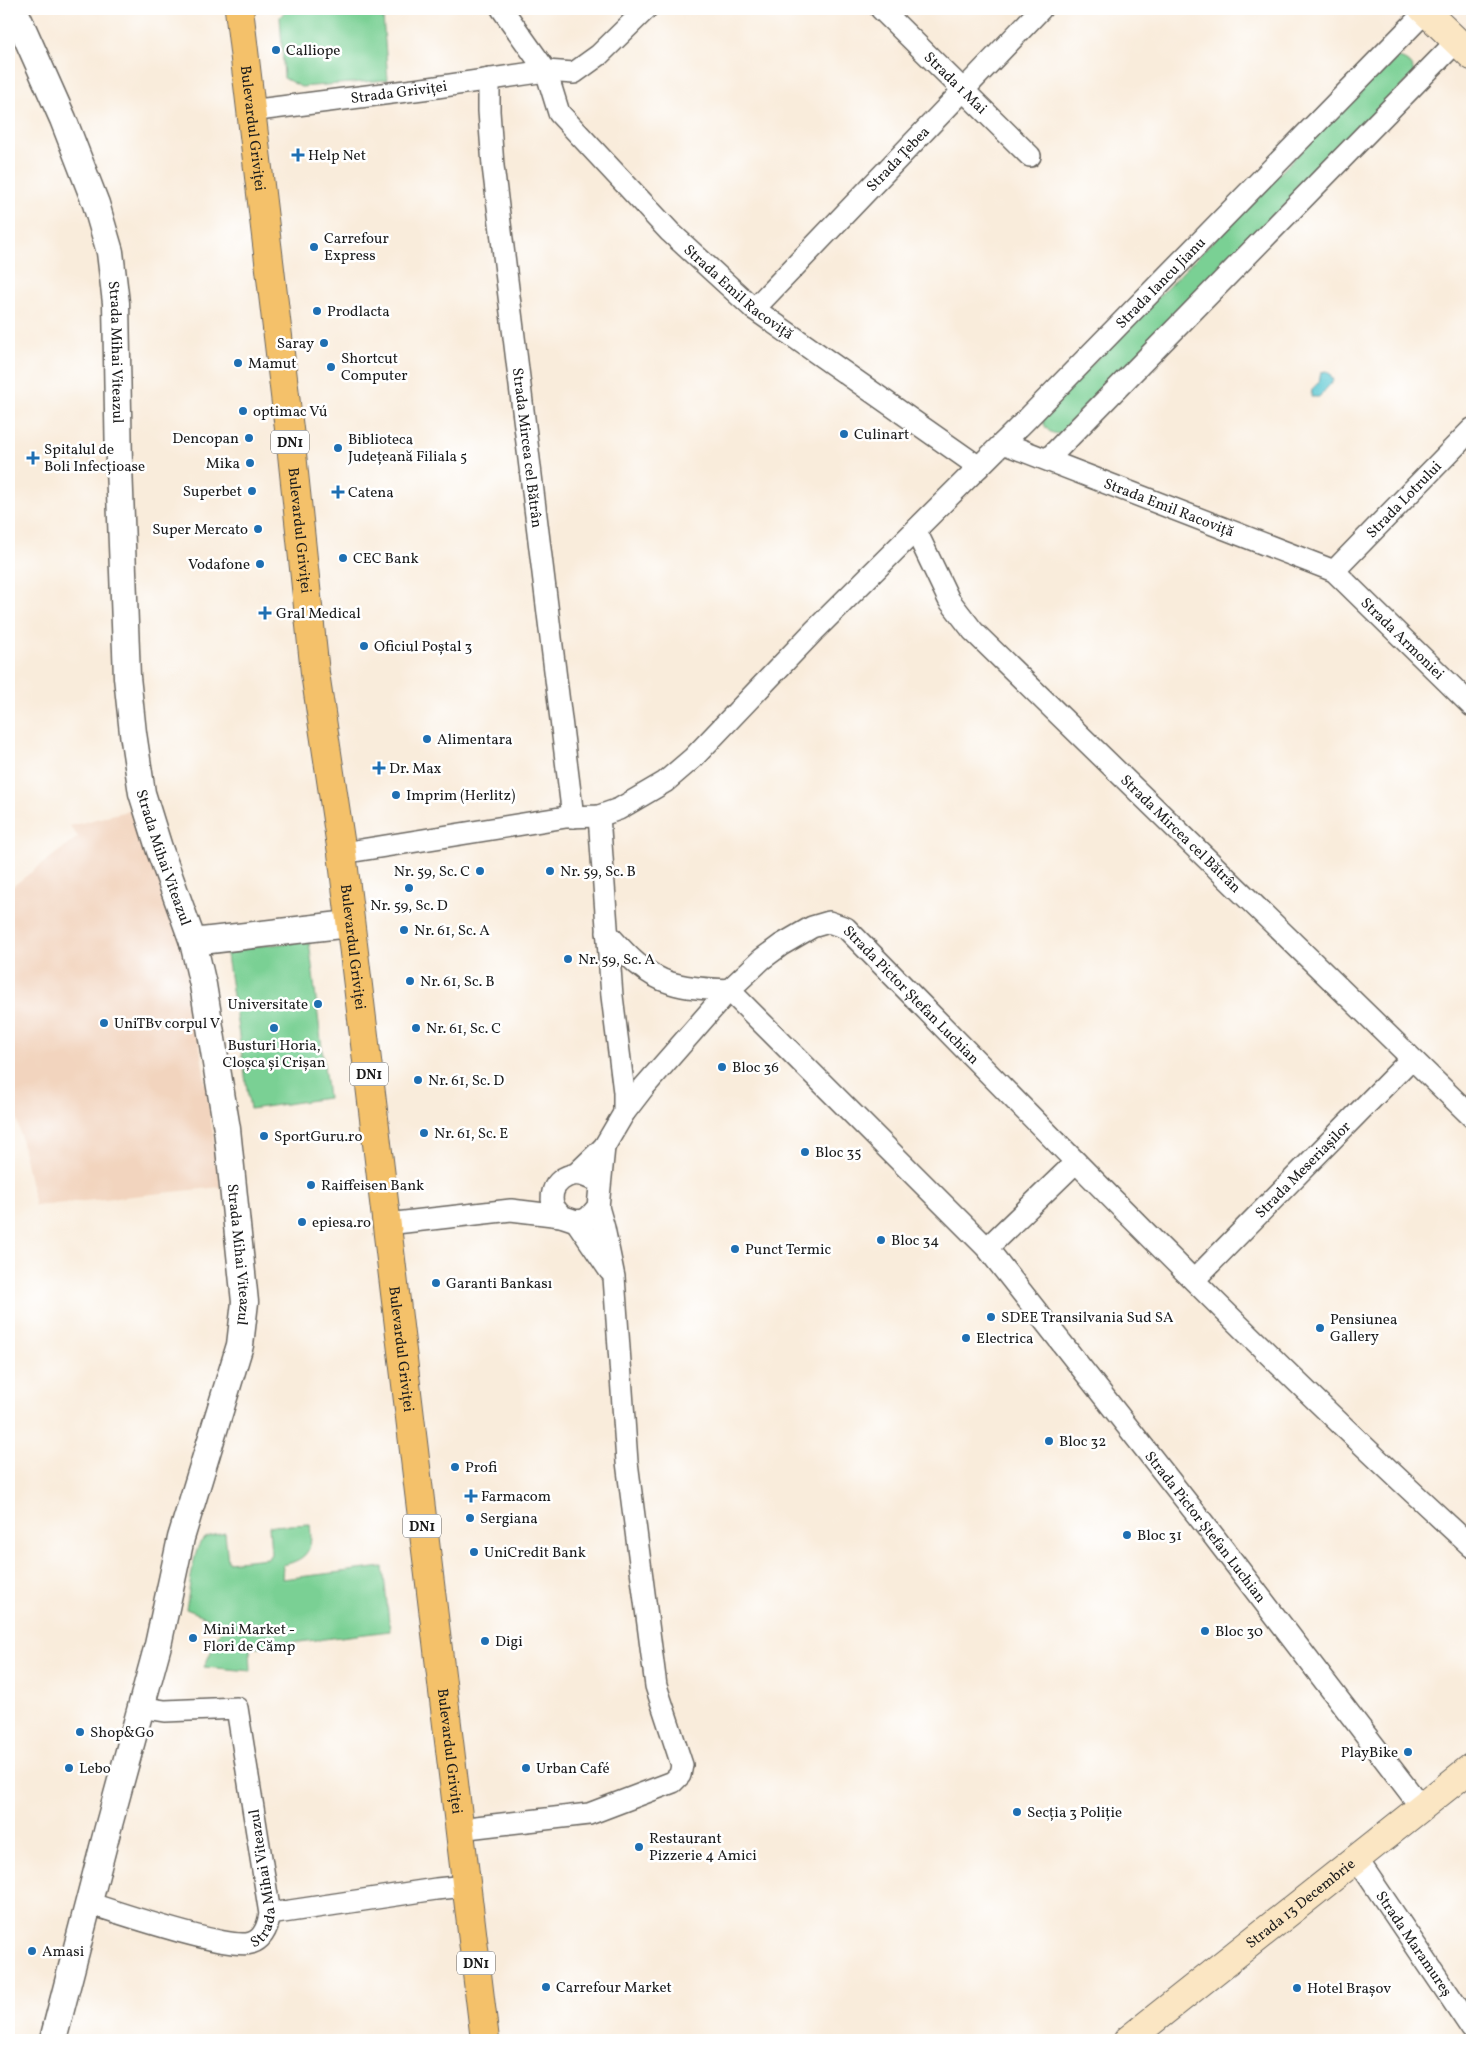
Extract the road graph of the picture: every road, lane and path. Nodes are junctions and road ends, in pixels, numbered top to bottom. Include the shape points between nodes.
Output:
1 (14, 9) edge
2 (239, 9) edge
3 (502, 9) edge
4 (646, 9) edge
5 (881, 9) edge
6 (1041, 9) edge
7 (1425, 10) edge
8 (1464, 49) edge
9 (546, 71) junction
10 (489, 78) junction
11 (963, 90) junction
12 (250, 112) junction
13 (1030, 156) dead end
14 (754, 309) junction
15 (1472, 429) edge
16 (1003, 443) junction
17 (1048, 460) junction
18 (979, 467) junction
19 (916, 530) junction
20 (1334, 570) junction
21 (1472, 706) edge
22 (599, 816) junction
23 (573, 817) junction
24 (342, 853) junction
25 (350, 924) junction
26 (607, 933) junction
27 (193, 942) junction
28 (728, 990) junction
29 (1411, 1059) junction
30 (624, 1113) junction
31 (1472, 1117) edge
32 (604, 1147) junction
33 (1076, 1162) junction
34 (576, 1174) junction
35 (554, 1190) junction
36 (599, 1201) junction
37 (511, 1210) junction
38 (569, 1219) junction
39 (387, 1224) junction
40 (987, 1248) junction
41 (614, 1277) junction
42 (1194, 1280) junction
43 (1472, 1547) edge
44 (140, 1707) junction
45 (1472, 1767) edge
46 (1421, 1808) junction
47 (459, 1829) junction
48 (1357, 1859) junction
49 (466, 1886) junction
50 (88, 1903) junction
51 (270, 1914) junction
52 (1472, 2029) edge
53 (54, 2040) edge
54 (485, 2040) edge
55 (1128, 2040) edge

1 - 27 street, Strada Mihai Viteazul via 70,137 96,204 110,252 116,302 127,677 133,733 142,793
2 - 12 main road, Bulevardul Griviței / DN1
3 - 9 street, Strada Emil Racoviță
4 - 9 street via 599,55 574,73
5 - 11 street, Strada 1 Mai
6 - 11 street, Strada Țebea
7 - 8 main road
7 - 16 street, Strada Iancu Jianu
8 - 17 street
9 - 10 street, Strada Griviței
9 - 14 street, Strada Emil Racoviță via 559,113 670,232
10 - 12 street, Strada Griviței
10 - 23 street, Strada Mircea cel Bătrân via 493,166
11 - 13 street, Strada 1 Mai
11 - 14 street, Strada Țebea
12 - 24 main road, Bulevardul Griviței / DN1 via 315,673
14 - 18 street, Strada Emil Racoviță
15 - 20 street, Strada Lotrului
16 - 17 street, Strada Emil Racoviță
16 - 18 street, Strada Iancu Jianu
17 - 20 street, Strada Emil Racoviță
18 - 19 street, Strada Iancu Jianu
19 - 22 street, Strada Iancu Jianu via 693,758 666,782 619,809
19 - 29 street, Strada Mircea cel Bătrân via 949,600 973,631
20 - 21 street, Strada Armoniei
22 - 23 street
22 - 26 street
23 - 24 street
24 - 25 main road, Bulevardul Griviței / DN1
25 - 27 street
25 - 39 main road, Bulevardul Griviței / DN1
26 - 28 street via 633,961 670,983
26 - 30 street
27 - 44 street, Strada Mihai Viteazul via 227,1129 245,1302 240,1345 181,1538 158,1645
28 - 30 street, Strada Pictor Ștefan Luchian
28 - 33 street, Strada Pictor Ștefan Luchian via 781,945 812,927 829,922 846,928
28 - 40 street, Strada Pictor Ștefan Luchian
29 - 31 street, Strada Mircea cel Bătrân
29 - 42 street, Strada Meseriașilor
30 - 32 street, Strada Pictor Ștefan Luchian
32 - 34 street
32 - 36 street
33 - 40 street
33 - 42 street, Strada Pictor Ștefan Luchian
34 - 35 street via 563,1177
34 - 36 street via 593,1181
35 - 37 street
35 - 38 street via 554,1207
36 - 38 street via 589,1217
36 - 41 street
37 - 38 street
37 - 39 street
38 - 41 street
39 - 47 main road, Bulevardul Griviței / DN1
40 - 46 street, Strada Pictor Ștefan Luchian via 1212,1534
41 - 47 street via 627,1462 656,1686 682,1765 680,1775 673,1782 588,1814
42 - 43 street, Strada Pictor Ștefan Luchian via 1370,1454
44 - 50 street, Strada Mihai Viteazul
44 - 51 street, Strada Mihai Viteazul via 165,1711 237,1708
45 - 46 main road, Strada 13 Decembrie
46 - 48 main road, Strada 13 Decembrie
47 - 49 main road, Bulevardul Griviței / DN1
48 - 52 street, Strada Maramureș
48 - 55 main road, Strada 13 Decembrie
49 - 51 street
49 - 54 main road, Bulevardul Griviței / DN1
50 - 51 street, Strada Mihai Viteazul via 155,1924 250,1944 262,1936
50 - 53 street, Strada Mihai Viteazul

